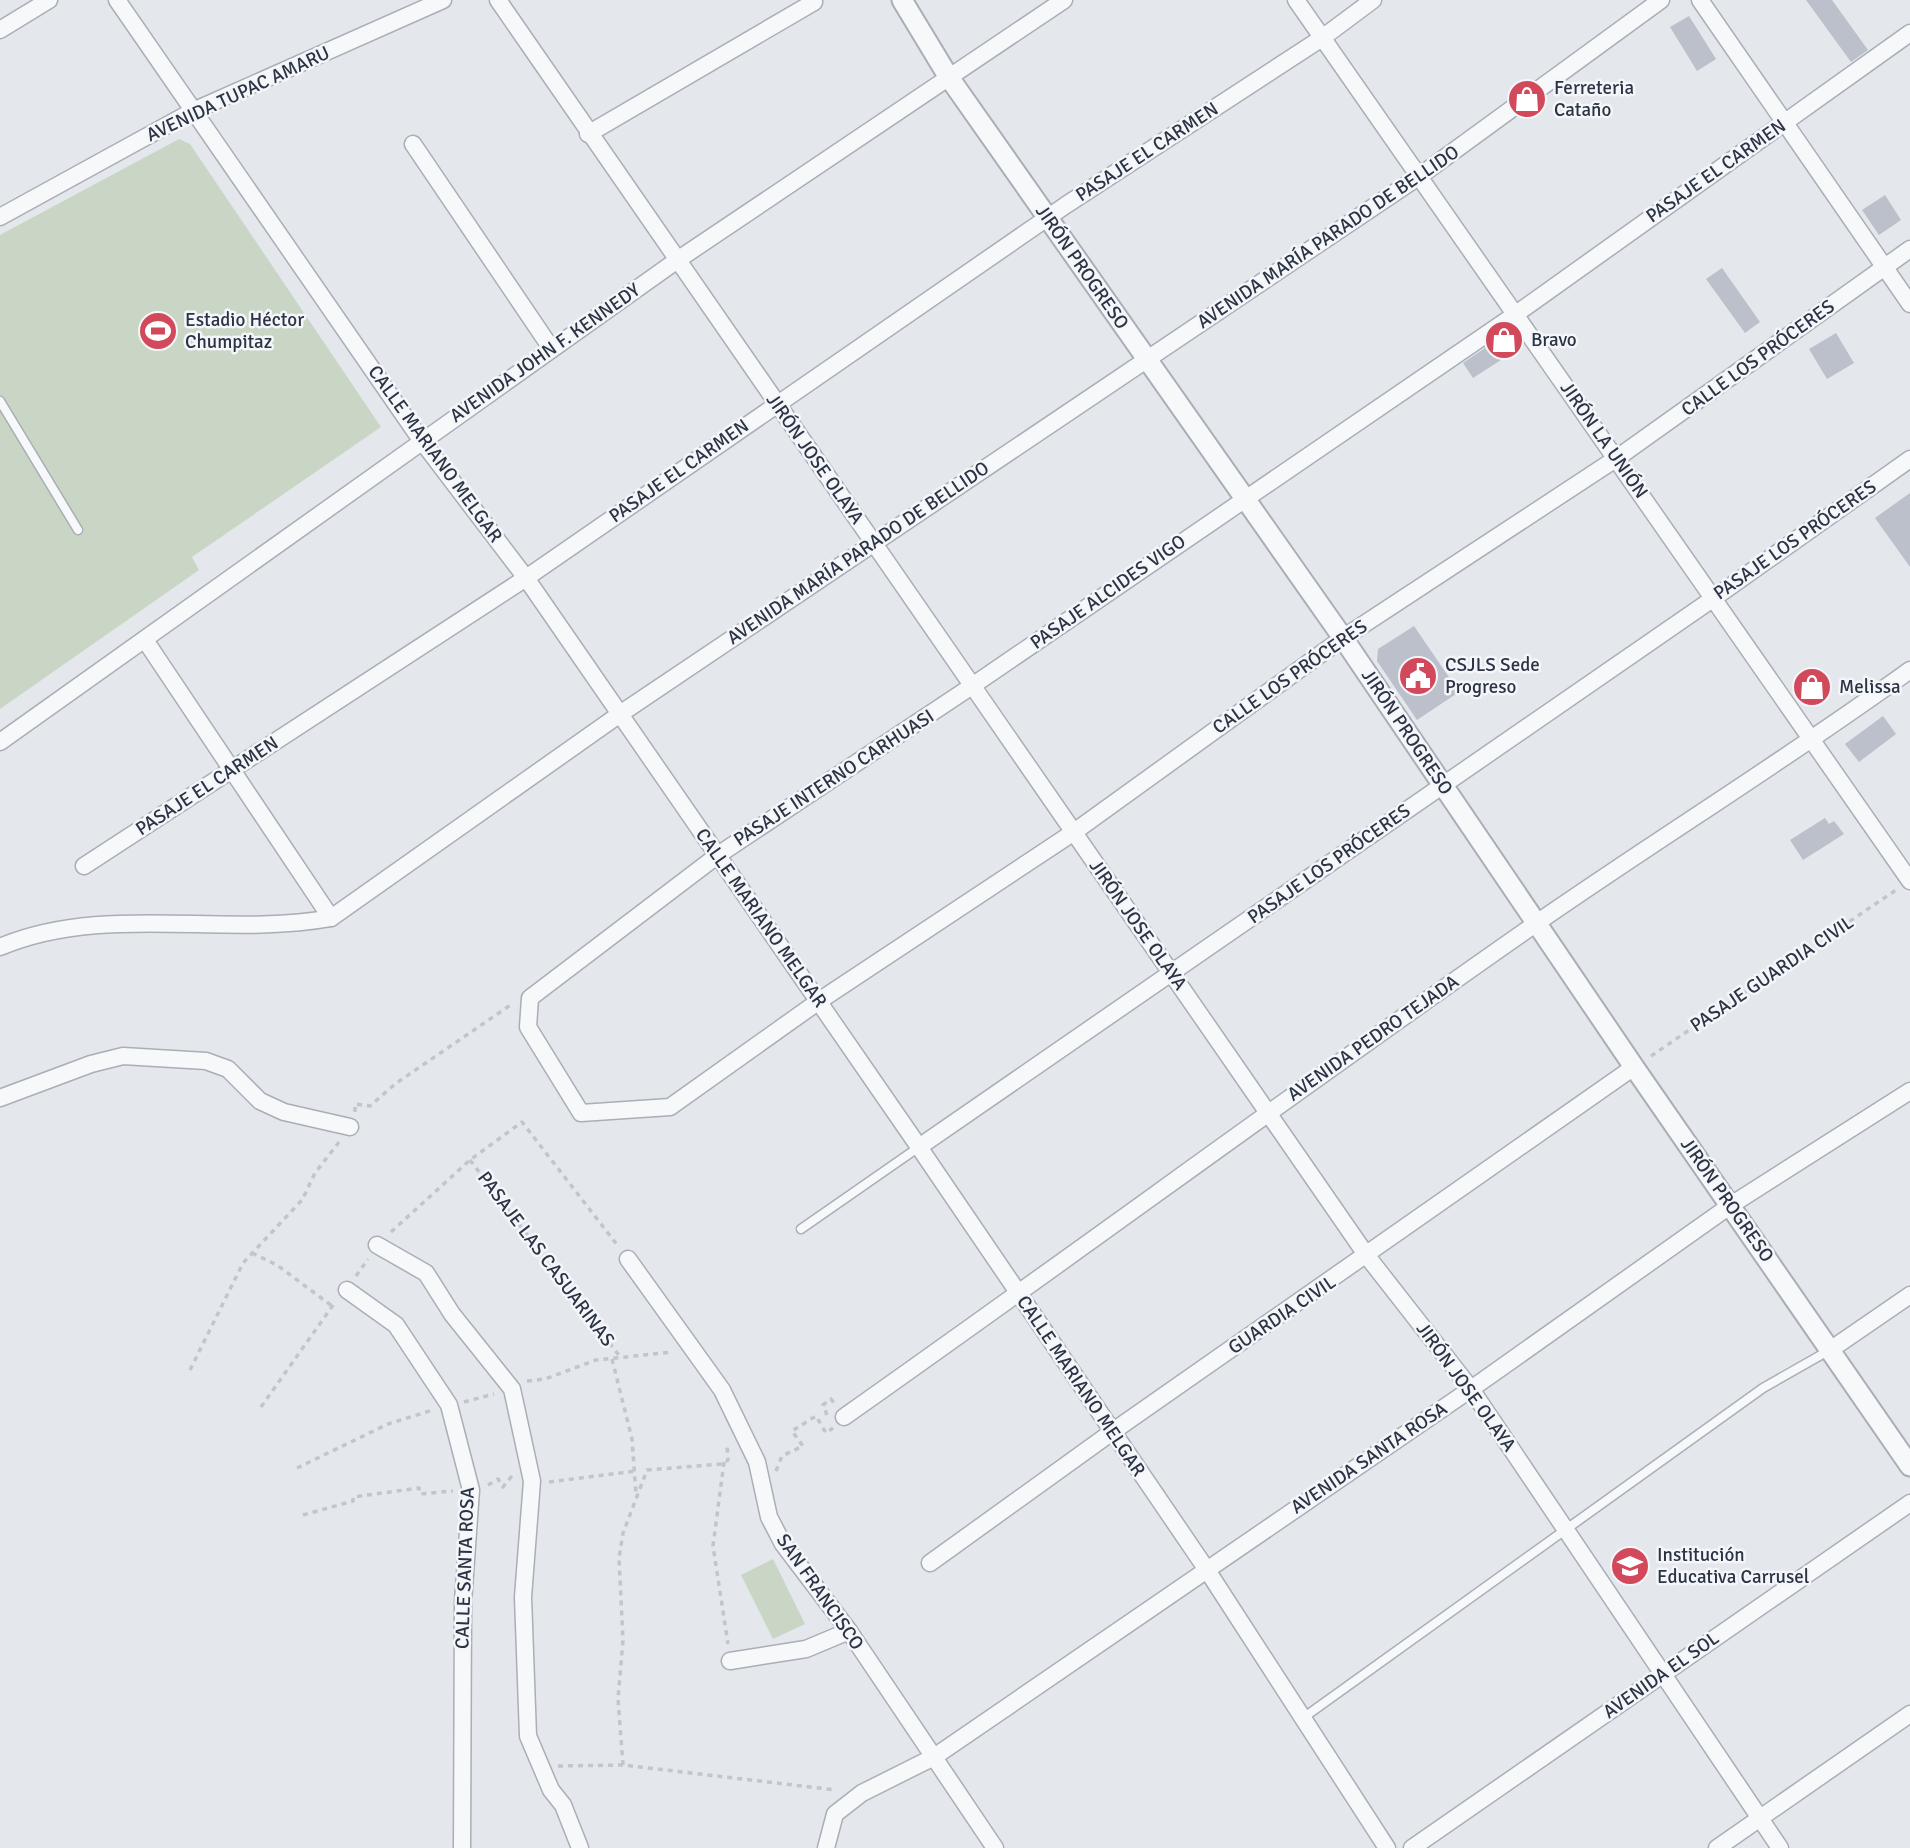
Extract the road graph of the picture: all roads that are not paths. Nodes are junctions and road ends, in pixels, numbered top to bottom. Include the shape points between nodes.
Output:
1 (49, 0) edge
2 (117, 0) edge
3 (443, 0) edge
4 (498, 0) edge
5 (902, 0) edge
6 (1063, 0) edge
7 (1296, 0) edge
8 (1373, 0) edge
9 (1661, 0) edge
10 (1700, 0) edge
11 (814, 2) dead end
12 (0, 30) edge
13 (1910, 33) edge
14 (1322, 38) junction
15 (948, 76) junction
16 (193, 111) junction
17 (1784, 122) junction
18 (588, 134) junction
19 (413, 144) dead end
20 (1422, 175) junction
21 (0, 216) edge
22 (1048, 218) junction
23 (1910, 249) edge
24 (676, 261) junction
25 (1884, 267) junction
26 (1910, 304) edge
27 (1516, 314) junction
28 (551, 348) junction
29 (1147, 359) junction
30 (0, 401) edge
31 (777, 403) junction
32 (421, 440) junction
33 (1617, 458) junction
34 (1910, 459) edge
35 (1244, 498) junction
36 (78, 530) dead end
37 (873, 543) junction
38 (526, 578) junction
39 (1714, 598) junction
40 (1343, 638) junction
41 (145, 640) junction
42 (1910, 670) edge
43 (972, 687) junction
44 (620, 714) junction
45 (1812, 741) junction
46 (0, 742) edge
47 (231, 769) junction
48 (1443, 785) junction
49 (1074, 832) junction
50 (718, 855) junction
51 (84, 866) dead end
52 (1910, 881) edge
53 (331, 918) junction
54 (1538, 922) junction
55 (0, 947) edge
56 (1171, 973) junction
57 (819, 1001) junction
58 (1634, 1068) junction
59 (1910, 1091) edge
60 (0, 1098) edge
61 (670, 1107) joint
62 (1267, 1111) junction
63 (350, 1127) road end
64 (919, 1147) junction
65 (1731, 1205) junction
66 (801, 1229) dead end
67 (377, 1245) road end
68 (1367, 1256) junction
69 (628, 1259) road end
70 (347, 1290) road end
71 (1019, 1294) junction
72 (1910, 1295) edge
73 (1830, 1350) junction
74 (1471, 1389) junction
75 (844, 1417) road end
76 (1112, 1432) junction
77 (1910, 1466) edge
78 (1910, 1503) edge
79 (1564, 1528) junction
80 (930, 1563) dead end
81 (1207, 1570) junction
82 (849, 1631) junction
83 (730, 1661) road end
84 (1662, 1674) junction
85 (1910, 1714) edge
86 (1303, 1718) junction
87 (934, 1757) junction
88 (1759, 1818) junction
89 (462, 1848) edge
90 (580, 1848) edge
91 (826, 1848) edge
92 (995, 1848) edge
93 (1387, 1848) edge
94 (1412, 1848) edge
95 (1717, 1848) edge
96 (1780, 1848) edge

1 - 12 street
2 - 16 street, CALLE MARIANO MELGAR
3 - 16 street, AVENIDA TUPAC AMARU
4 - 18 street, JIRÓN JOSE OLAYA
5 - 15 street, JIRÓN PROGRESO
6 - 15 street, AVENIDA JOHN F. KENNEDY
7 - 14 street, JIRÓN LA UNIÓN
8 - 14 street, PASAJE EL CARMEN
9 - 20 street, AVENIDA MARÍA PARADO DE BELLIDO
10 - 17 street
11 - 18 street
13 - 17 street, PASAJE EL CARMEN
14 - 20 street, JIRÓN LA UNIÓN
14 - 22 street, PASAJE EL CARMEN
15 - 22 street, JIRÓN PROGRESO
15 - 24 street, AVENIDA JOHN F. KENNEDY
16 - 21 street, AVENIDA TUPAC AMARU
16 - 32 street, CALLE MARIANO MELGAR
17 - 25 street
17 - 27 street, PASAJE EL CARMEN
18 - 24 street, JIRÓN JOSE OLAYA
19 - 28 street
20 - 27 street, JIRÓN LA UNIÓN
20 - 29 street, AVENIDA MARÍA PARADO DE BELLIDO
22 - 29 street, JIRÓN PROGRESO
22 - 31 street, PASAJE EL CARMEN
23 - 25 street, CALLE LOS PRÓCERES
24 - 28 street, AVENIDA JOHN F. KENNEDY
24 - 31 street, JIRÓN JOSE OLAYA
25 - 26 street
25 - 33 street, CALLE LOS PRÓCERES
27 - 33 street, JIRÓN LA UNIÓN
27 - 35 street, PASAJE EL CARMEN
28 - 32 street, AVENIDA JOHN F. KENNEDY
29 - 35 street, JIRÓN PROGRESO
29 - 37 street, AVENIDA MARÍA PARADO DE BELLIDO
30 - 36 lane
31 - 37 street, JIRÓN JOSE OLAYA
31 - 38 street, PASAJE EL CARMEN
32 - 38 street, CALLE MARIANO MELGAR
32 - 41 street, AVENIDA JOHN F. KENNEDY
33 - 39 street, JIRÓN LA UNIÓN
33 - 40 street, CALLE LOS PRÓCERES
34 - 39 street, PASAJE LOS PRÓCERES
35 - 40 street, JIRÓN PROGRESO
35 - 43 street, PASAJE ALCIDES VIGO
37 - 43 street, JIRÓN JOSE OLAYA
37 - 44 street, AVENIDA MARÍA PARADO DE BELLIDO
38 - 44 street, CALLE MARIANO MELGAR
38 - 47 street, PASAJE EL CARMEN
39 - 45 street, JIRÓN LA UNIÓN
39 - 48 street, PASAJE LOS PRÓCERES
40 - 48 street, JIRÓN PROGRESO
40 - 49 street, CALLE LOS PRÓCERES
41 - 46 street, AVENIDA JOHN F. KENNEDY
41 - 47 street
42 - 45 street, AVENIDA PEDRO TEJADA
43 - 49 street, JIRÓN JOSE OLAYA
43 - 50 street, PASAJE INTERNO CARHUASI
44 - 50 street, CALLE MARIANO MELGAR
44 - 53 street, AVENIDA MARÍA PARADO DE BELLIDO
45 - 52 street, JIRÓN LA UNIÓN
45 - 54 street, AVENIDA PEDRO TEJADA
47 - 51 street, PASAJE EL CARMEN
47 - 53 street
48 - 54 street, JIRÓN PROGRESO
48 - 56 street, PASAJE LOS PRÓCERES
49 - 56 street, JIRÓN JOSE OLAYA
49 - 57 street, CALLE LOS PRÓCERES
50 - 57 street, CALLE MARIANO MELGAR
50 - 61 street, PASAJE INTERNO CARHUASI via 530,998 528,1027 580,1114
53 - 55 street, AVENIDA MARÍA PARADO DE BELLIDO via 297,925 94,925 28,935
54 - 58 street, JIRÓN PROGRESO
54 - 62 street, AVENIDA PEDRO TEJADA
56 - 62 street, JIRÓN JOSE OLAYA
56 - 64 street, PASAJE LOS PRÓCERES
57 - 61 street, CALLE LOS PRÓCERES
57 - 64 street, CALLE MARIANO MELGAR
58 - 65 street, JIRÓN PROGRESO
58 - 68 street, GUARDIA CIVIL
59 - 65 street, AVENIDA SANTA ROSA
60 - 63 street via 123,1056 206,1061 228,1069 260,1101 284,1112
62 - 68 street, JIRÓN JOSE OLAYA
62 - 71 street, AVENIDA PEDRO TEJADA
64 - 66 lane
64 - 71 street, CALLE MARIANO MELGAR
65 - 73 street, JIRÓN PROGRESO
65 - 74 street, AVENIDA SANTA ROSA
67 - 90 street via 426,1273 452,1314 510,1386 531,1478 523,1597 528,1736
68 - 74 street, JIRÓN JOSE OLAYA
68 - 76 street, GUARDIA CIVIL
69 - 82 street, SAN FRANCISCO via 722,1390 757,1462 769,1517 783,1544
70 - 89 street, CALLE SANTA ROSA via 396,1325 449,1405 471,1490 463,1602
71 - 75 street, AVENIDA PEDRO TEJADA
71 - 76 street, CALLE MARIANO MELGAR
72 - 73 street
73 - 77 street, JIRÓN PROGRESO
73 - 79 lane via 1763,1388
74 - 79 street, JIRÓN JOSE OLAYA
74 - 81 street, AVENIDA SANTA ROSA
76 - 80 street, GUARDIA CIVIL
76 - 81 street, CALLE MARIANO MELGAR
78 - 84 street, AVENIDA EL SOL
79 - 84 street, JIRÓN JOSE OLAYA
79 - 86 lane
81 - 86 street, CALLE MARIANO MELGAR
81 - 87 street, AVENIDA SANTA ROSA
82 - 83 street via 806,1649
82 - 87 street, SAN FRANCISCO
84 - 88 street, JIRÓN JOSE OLAYA
84 - 94 street, AVENIDA EL SOL
85 - 88 street
86 - 93 street, CALLE MARIANO MELGAR
87 - 91 street, AVENIDA SANTA ROSA via 862,1793 835,1814
87 - 92 street, SAN FRANCISCO
88 - 95 street
88 - 96 street, JIRÓN JOSE OLAYA

